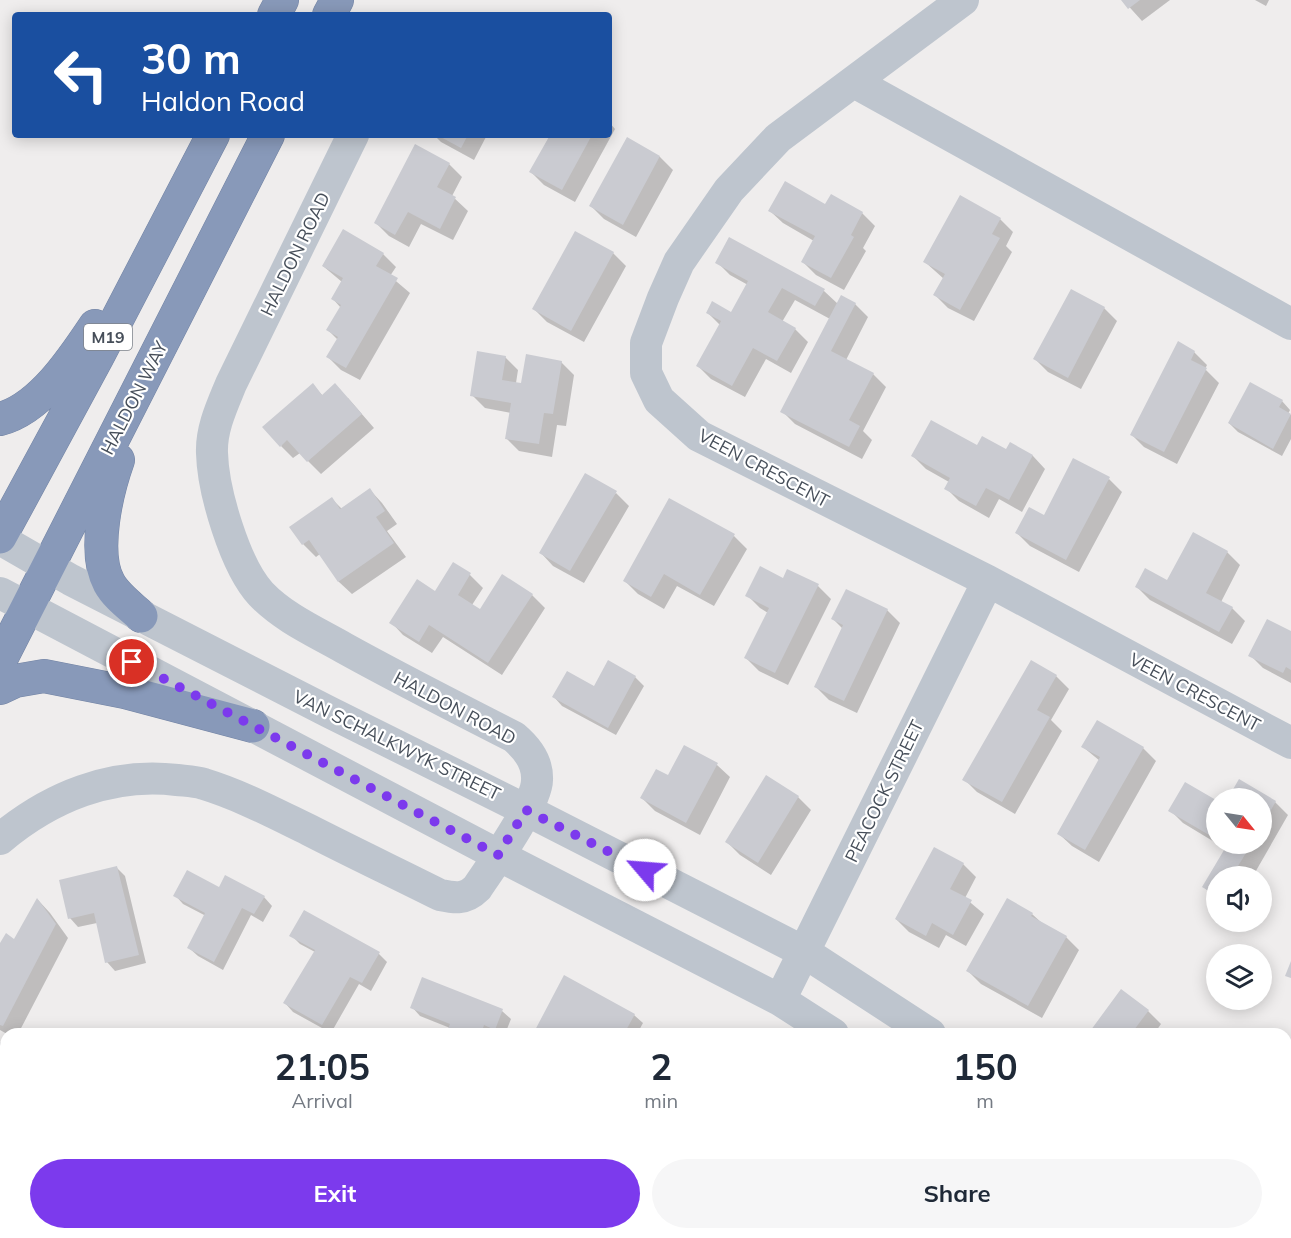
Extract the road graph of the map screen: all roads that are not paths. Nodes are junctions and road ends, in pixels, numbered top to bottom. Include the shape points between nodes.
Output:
1 (963, 0) edge
2 (854, 82) junction
3 (211, 138) edge
4 (266, 138) edge
5 (352, 138) edge
6 (171, 218) junction
7 (1291, 324) edge
8 (156, 353) junction
9 (0, 419) edge
10 (0, 538) edge
11 (49, 568) junction
12 (988, 582) junction
13 (14, 601) edge
14 (141, 616) junction
15 (0, 661) edge
16 (0, 688) edge
17 (253, 726) junction
18 (1291, 743) edge
19 (526, 810) junction
20 (0, 839) edge
21 (498, 855) junction
22 (804, 952) junction
23 (780, 1000) junction
24 (824, 1028) edge
25 (921, 1028) edge

1 - 2 street, VEEN CRESCENT
2 - 7 street
2 - 12 street, VEEN CRESCENT via 778,138 729,190 679,262 646,343 646,373 659,400 699,436
3 - 6 highway, M19
4 - 8 highway, HALDON WAY / M19
5 - 19 street, HALDON ROAD via 216,419 212,453 226,524 240,560 260,592 282,613 526,747 536,766 538,782
6 - 9 highway via 57,377 32,404
6 - 10 highway, M19
8 - 11 highway, HALDON WAY / M19
8 - 14 highway via 114,470 101,556 109,584
10 - 11 street, VAN SCHALKWYK STREET
11 - 13 highway, HALDON WAY / M19
11 - 14 street, VAN SCHALKWYK STREET
12 - 18 street, VEEN CRESCENT
12 - 22 street, PEACOCK STREET
13 - 15 highway, HALDON WAY / M19
13 - 17 street
14 - 19 street, VAN SCHALKWYK STREET
16 - 17 highway via 44,676 125,692
17 - 21 street
19 - 21 street, HALDON ROAD
19 - 22 street, VAN SCHALKWYK STREET
20 - 21 street, HALDON ROAD via 43,807 95,786 160,778 201,783 249,801 440,895 458,899 470,895
21 - 23 street
22 - 23 street, PEACOCK STREET
22 - 25 street, VAN SCHALKWYK STREET
23 - 24 street

